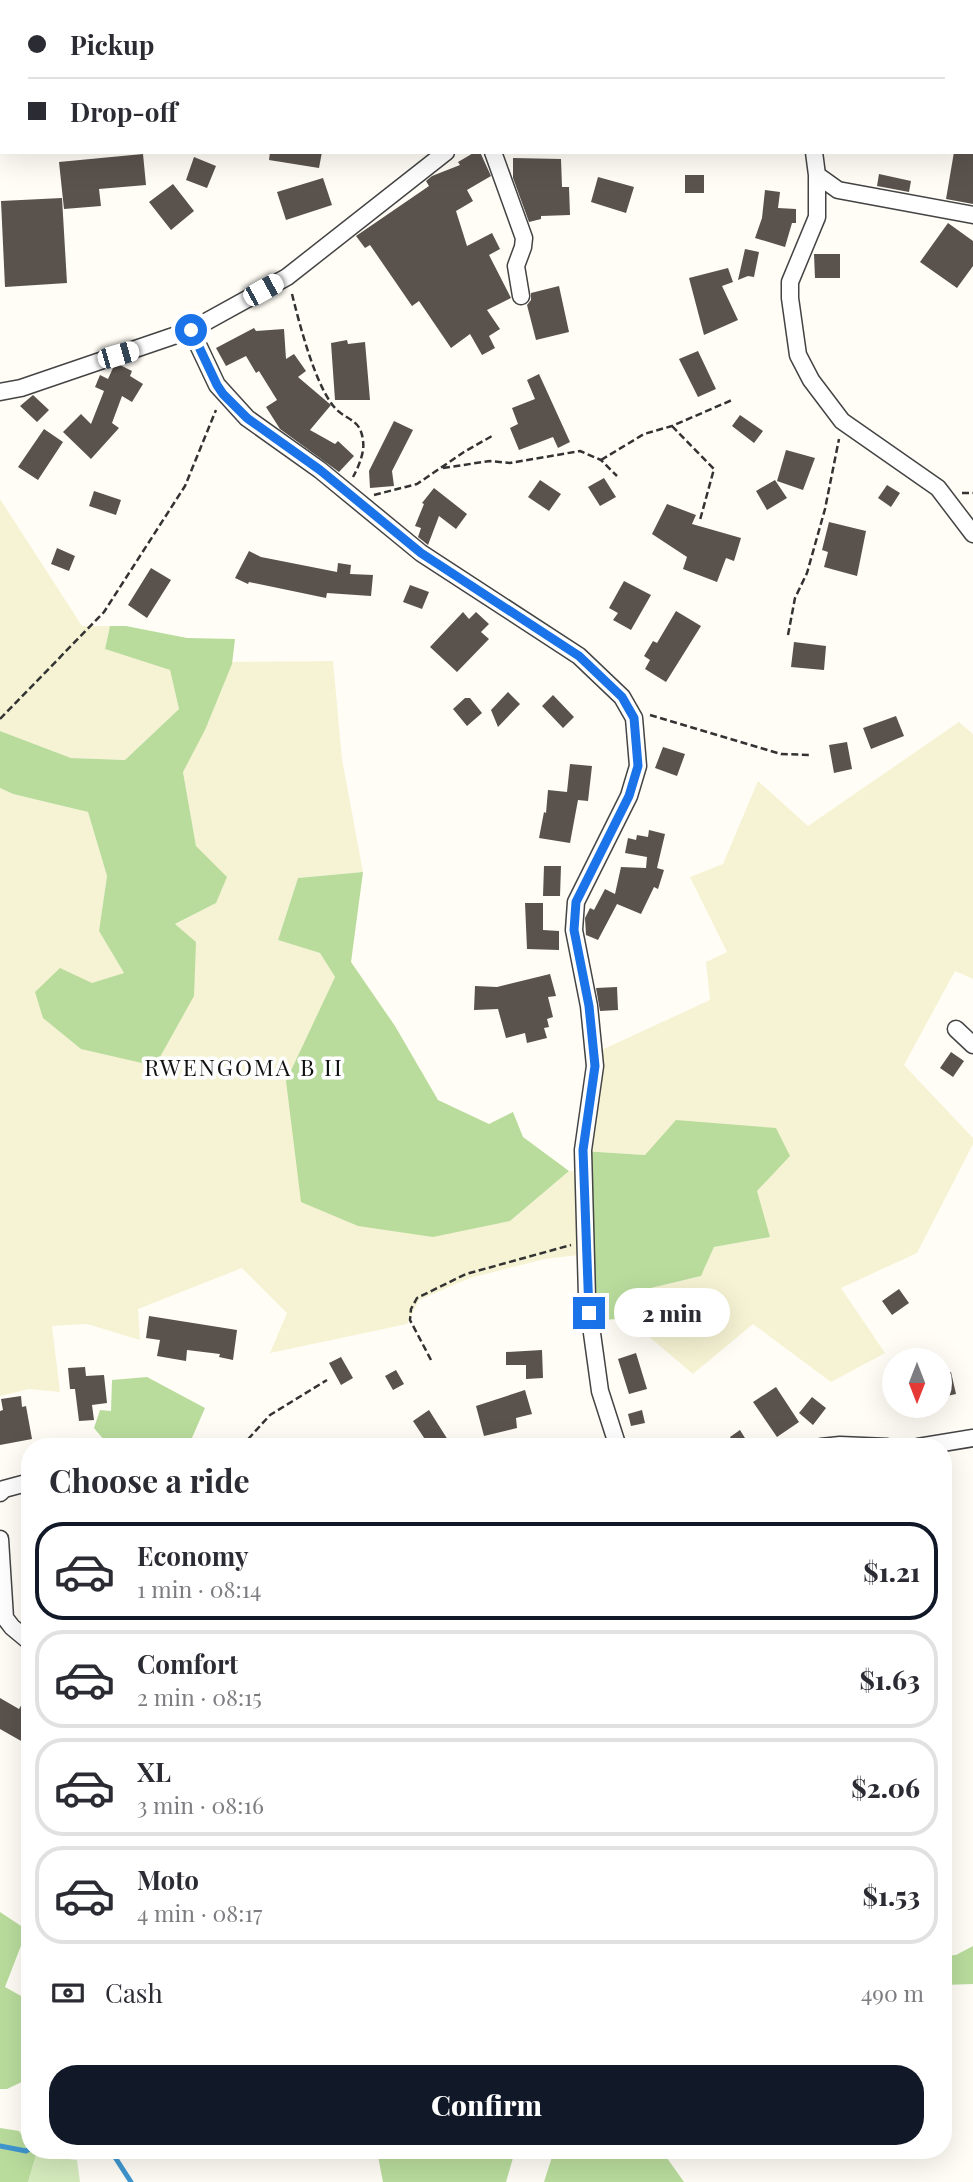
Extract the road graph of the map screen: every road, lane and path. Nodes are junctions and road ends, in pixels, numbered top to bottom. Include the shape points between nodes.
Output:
1 (443, 154) edge
2 (494, 154) edge
3 (814, 154) edge
4 (817, 175) junction
5 (973, 215) edge
6 (287, 277) junction
7 (521, 296) dead end
8 (191, 330) junction
9 (0, 392) edge
10 (223, 394) junction
11 (732, 400) dead end
12 (842, 421) junction
13 (672, 426) junction
14 (492, 436) dead end
15 (601, 460) junction
16 (443, 468) junction
17 (617, 476) dead end
18 (351, 495) junction
19 (700, 520) dead end
20 (973, 534) edge
21 (788, 635) dead end
22 (629, 709) junction
23 (0, 719) edge
24 (809, 755) dead end
25 (956, 1029) dead end
26 (973, 1045) edge
27 (585, 1242) junction
28 (430, 1360) dead end
29 (327, 1380) dead end
30 (249, 1438) edge
31 (615, 1438) edge
32 (973, 1438) edge
33 (952, 1441) edge
34 (21, 1484) edge
35 (0, 1493) edge
36 (0, 1538) edge
37 (3, 1622) edge
38 (21, 1634) edge

1 - 6 street
2 - 7 street via 524,237 516,266
3 - 4 street
4 - 5 street via 838,190
4 - 12 street via 817,217 790,282 790,298 798,355
6 - 8 street
6 - 18 path via 312,364 336,409 357,422 364,442
8 - 9 street
8 - 10 street
10 - 18 street via 247,418
10 - 23 path via 185,486 104,612
11 - 13 path
12 - 20 street via 938,488
12 - 21 path via 825,509 795,598
13 - 15 path via 644,434
13 - 19 path via 714,469
14 - 16 path
15 - 16 path via 580,451
15 - 17 path
16 - 18 path via 417,484
18 - 22 street via 421,553 579,656 607,680
22 - 24 path via 781,754
22 - 27 street via 634,718 638,766 629,796 576,902 574,916 595,1066 583,1150
25 - 26 street
27 - 28 path via 466,1274 417,1298 410,1320
27 - 31 street via 590,1329 600,1391
29 - 30 path via 270,1415
32 - 33 street
34 - 35 street
36 - 37 street
37 - 38 street

